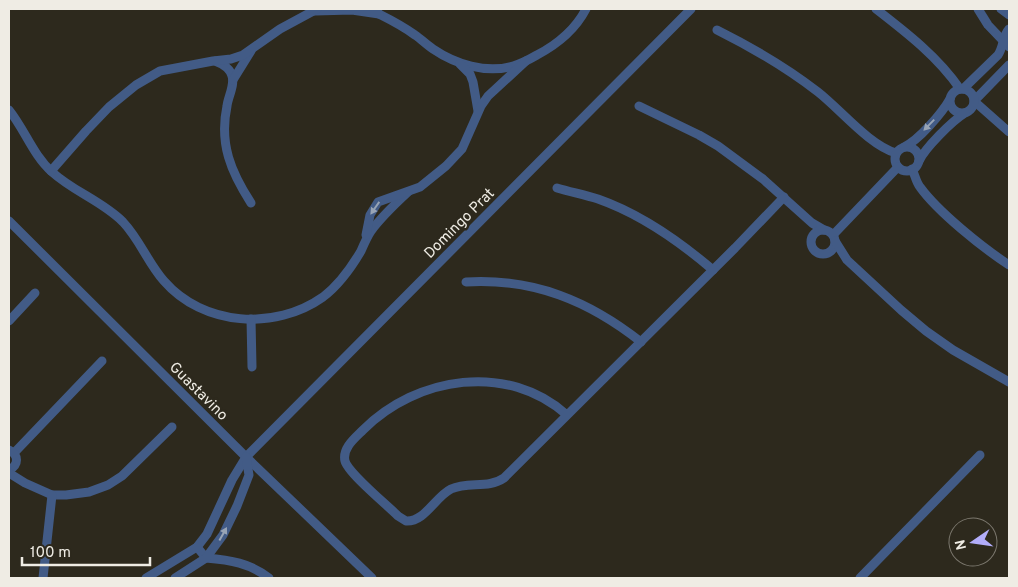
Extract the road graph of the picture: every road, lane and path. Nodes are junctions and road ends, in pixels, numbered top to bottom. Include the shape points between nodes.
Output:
1 (336, 9) edge
2 (586, 9) edge
3 (692, 9) edge
4 (876, 9) edge
5 (978, 9) edge
6 (1000, 9) edge
7 (316, 10) edge
8 (360, 10) edge
9 (377, 11) edge
10 (1009, 15) edge
11 (1009, 29) edge
12 (717, 30) dead end
13 (1006, 44) edge
14 (252, 50) junction
15 (998, 55) junction
16 (213, 61) junction
17 (526, 61) junction
18 (459, 63) junction
19 (1009, 65) edge
20 (481, 68) junction
21 (495, 69) junction
22 (471, 77) junction
23 (233, 80) junction
24 (499, 84) junction
25 (475, 89) junction
26 (961, 89) junction
27 (490, 94) junction
28 (950, 99) junction
29 (974, 100) junction
30 (639, 106) dead end
31 (9, 110) edge
32 (986, 111) junction
33 (478, 113) junction
34 (966, 113) junction
35 (1009, 132) edge
36 (904, 147) junction
37 (896, 153) junction
38 (918, 161) junction
39 (898, 167) junction
40 (912, 169) junction
41 (51, 171) junction
42 (557, 188) dead end
43 (408, 192) junction
44 (784, 197) junction
45 (251, 203) dead end
46 (804, 216) junction
47 (9, 221) edge
48 (824, 230) junction
49 (834, 238) junction
50 (811, 243) junction
51 (364, 245) junction
52 (826, 254) junction
53 (847, 260) junction
54 (1009, 265) edge
55 (713, 270) junction
56 (466, 282) dead end
57 (35, 293) dead end
58 (252, 319) junction
59 (9, 321) edge
60 (641, 342) junction
61 (102, 361) dead end
62 (252, 367) dead end
63 (1009, 382) edge
64 (568, 415) junction
65 (172, 427) dead end
66 (13, 454) edge
67 (980, 455) dead end
68 (246, 457) junction
69 (9, 472) edge
70 (232, 480) junction
71 (25, 483) junction
72 (245, 488) junction
73 (52, 495) junction
74 (197, 546) junction
75 (206, 558) junction
76 (43, 578) edge
77 (146, 578) edge
78 (175, 578) edge
79 (269, 578) edge
80 (372, 578) edge
81 (860, 578) edge

1 - 7 street
1 - 8 street
2 - 17 street via 569,34
3 - 68 street, Domingo Prat
4 - 26 street via 938,62
5 - 13 street
6 - 10 street
7 - 14 street via 265,38
8 - 9 street
9 - 18 street
11 - 13 street via 1005,34
12 - 37 street via 788,70 818,92 877,145
13 - 15 street
14 - 16 street via 230,59
14 - 23 street
15 - 19 street
15 - 26 street
16 - 23 street via 228,68
16 - 41 street via 160,72 136,85 109,108
17 - 21 street
17 - 24 street
18 - 20 street
18 - 22 street
19 - 29 street
20 - 21 street
20 - 22 street
21 - 24 street
22 - 25 street
23 - 45 street via 226,109 225,143 232,172
24 - 27 street
25 - 27 street
25 - 33 street
26 - 28 street
26 - 29 street via 972,94
27 - 33 street
28 - 34 street via 952,109
28 -> 36 street
29 - 32 street
29 - 34 street via 973,107
30 - 44 street via 718,146
31 - 41 street via 39,159
32 - 34 street
32 - 35 street
33 - 43 street via 462,149 436,176
34 - 38 street via 926,149
36 - 37 street
36 - 38 street via 916,151
37 - 39 street
38 - 40 street
39 - 40 street via 905,171
39 - 49 street
40 - 54 street via 921,188 944,212
41 - 58 street via 123,223 163,280 181,296 225,317
42 - 55 street via 599,200 634,216 674,240
43 - 51 street via 370,232
43 -> 51 street via 382,200 373,209
44 - 46 street
44 - 55 street
46 - 48 street
46 - 50 street
47 - 68 street, Guastavino
48 - 49 street
48 - 50 street via 814,234
49 - 52 street via 832,251
49 - 53 street
50 - 52 street via 816,252
51 - 58 street via 338,283 321,298 292,313
52 - 53 street
53 - 63 street via 926,331
55 - 60 street
56 - 60 street via 507,282 556,294 591,308
57 - 59 street
58 - 62 street
60 - 64 street
61 - 66 street
64 - 64 street via 545,398 515,387 486,382 441,385 413,394 384,412 346,448 344,460 351,471 398,516 411,521 418,519 453,488 491,484 504,478
65 - 73 street via 134,465 108,485 89,492
66 - 69 street via 15,466
66 - 71 street
67 - 81 street
68 - 70 street, Domingo Prat
68 - 72 street via 249,475
68 - 80 street, Guastavino
69 - 71 street
70 - 72 street
70 - 74 street, Domingo Prat via 207,534
71 - 73 street
75 -> 72 street via 223,535
73 - 76 street
74 - 75 street
74 - 77 street
75 - 78 street
75 - 79 street via 240,562

